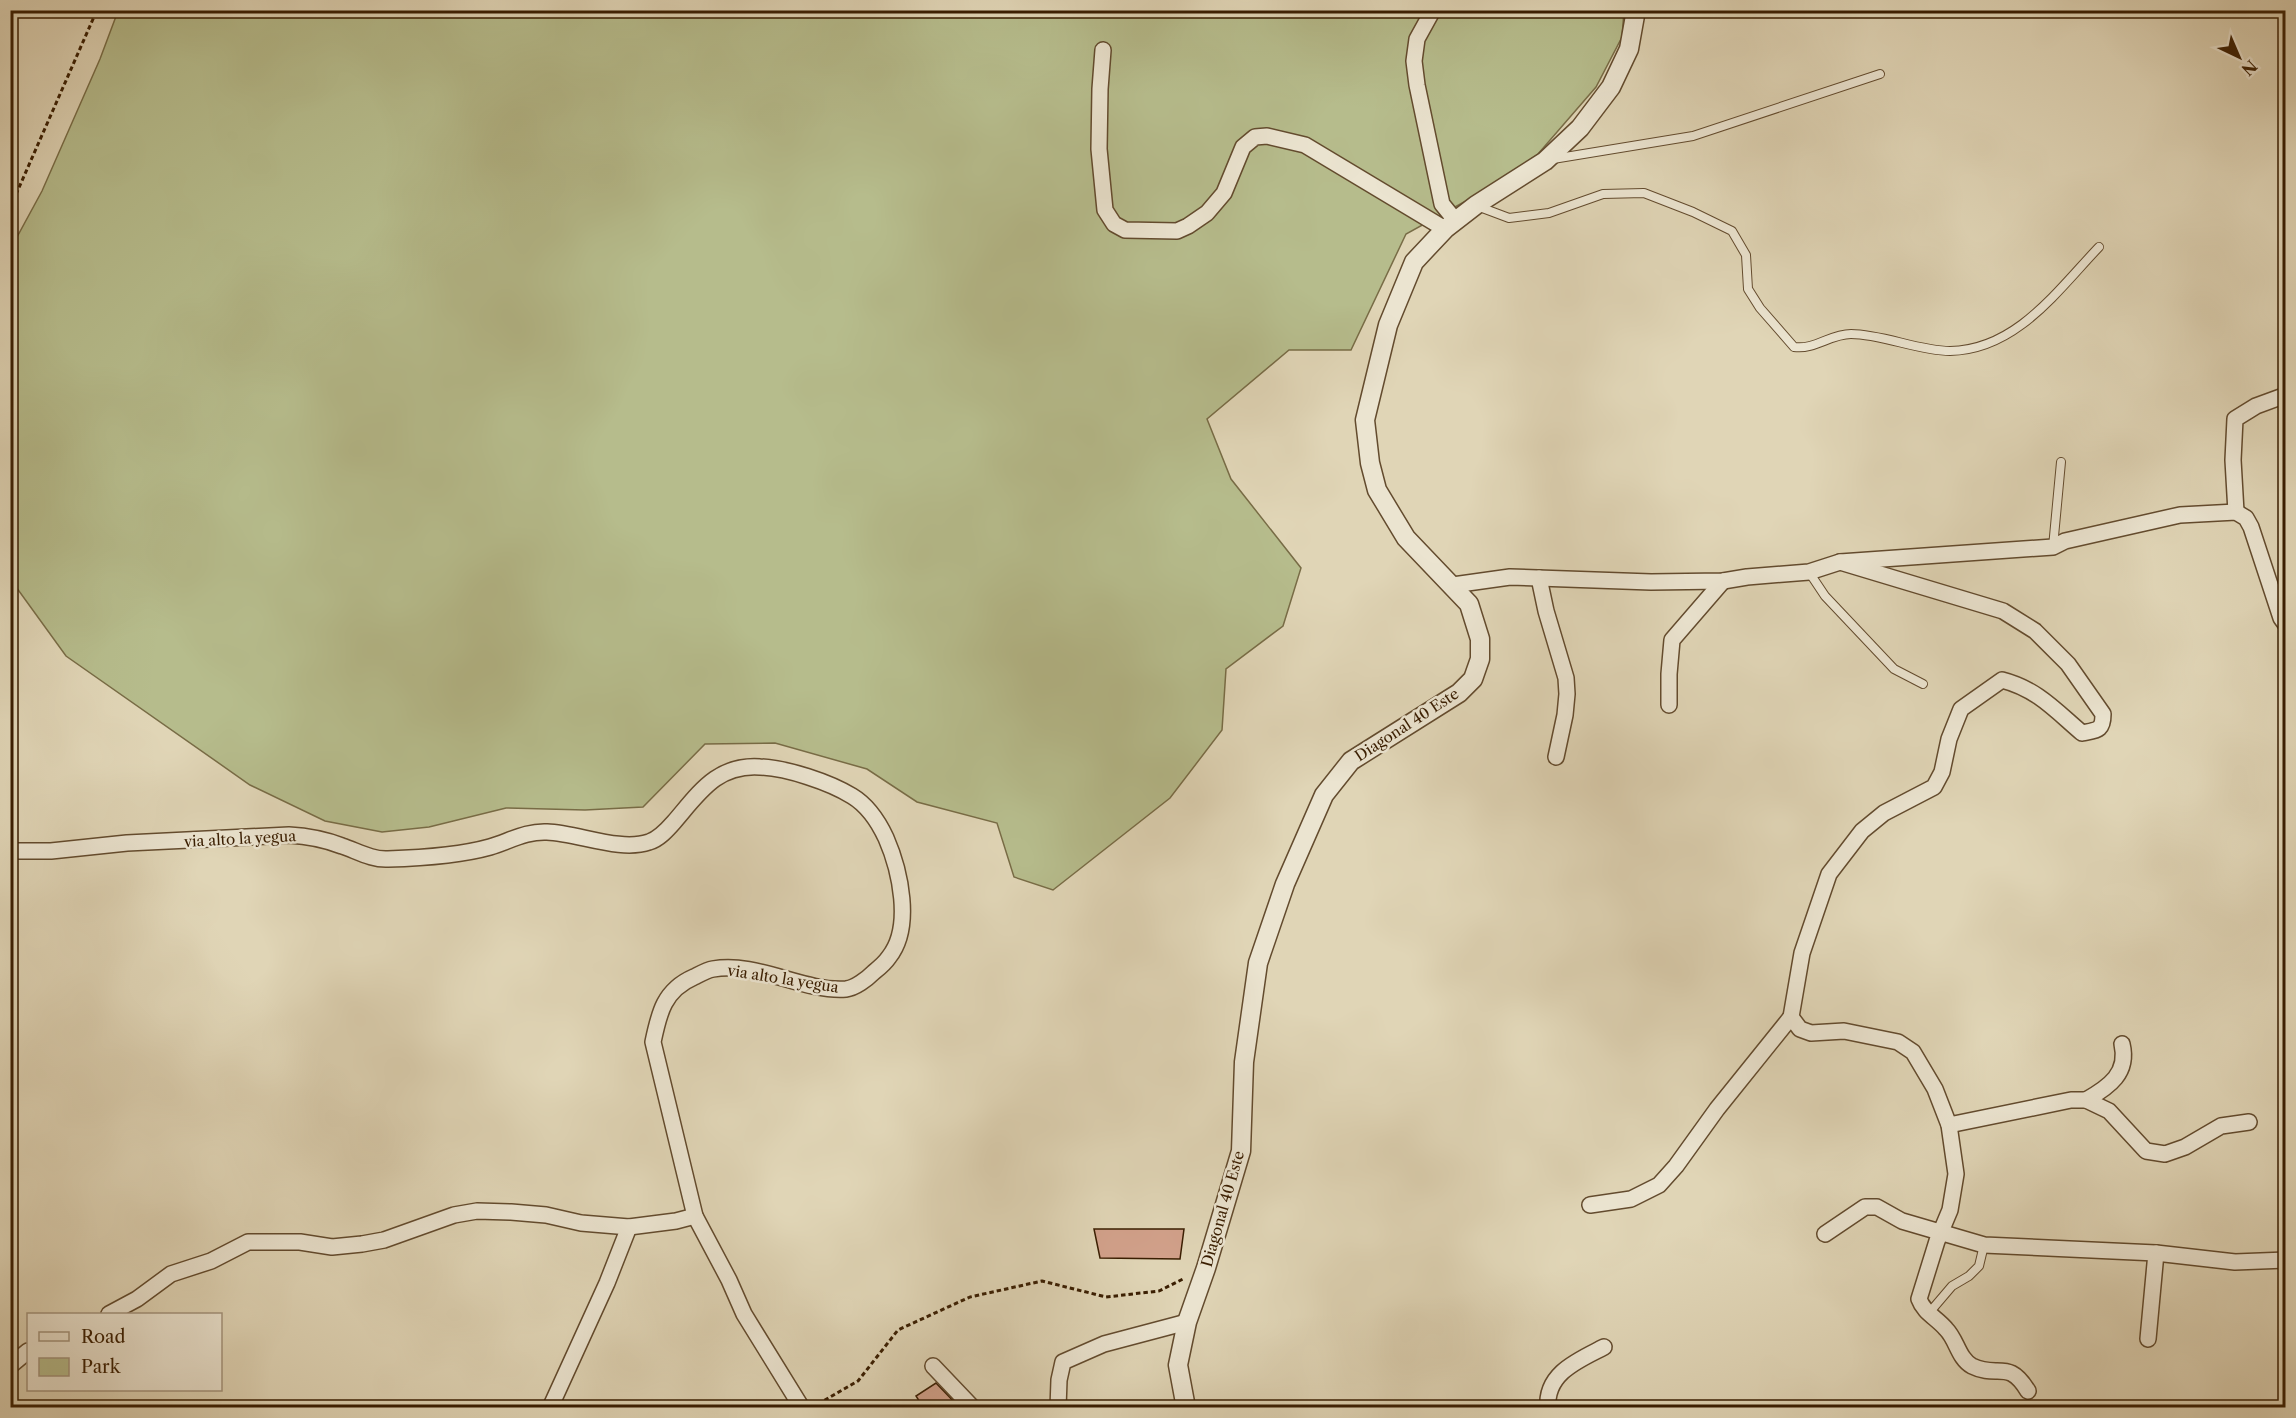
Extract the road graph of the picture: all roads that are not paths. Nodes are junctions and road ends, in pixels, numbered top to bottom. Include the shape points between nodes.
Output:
1 (1433, 10) edge
2 (1636, 10) edge
3 (1103, 50) dead end
4 (1880, 74) dead end
5 (1545, 160) junction
6 (1476, 205) junction
7 (1450, 224) junction
8 (2099, 247) dead end
9 (2286, 395) edge
10 (2061, 462) dead end
11 (2235, 512) junction
12 (2054, 547) junction
13 (1840, 562) junction
14 (1809, 572) junction
15 (1539, 578) junction
16 (1723, 581) junction
17 (1453, 585) junction
18 (2286, 625) edge
19 (1923, 684) dead end
20 (1669, 705) dead end
21 (1556, 757) dead end
22 (10, 852) edge
23 (1791, 1017) junction
24 (2122, 1044) dead end
25 (2086, 1100) junction
26 (2249, 1122) dead end
27 (1949, 1125) junction
28 (1590, 1205) dead end
29 (695, 1216) junction
30 (629, 1227) junction
31 (1941, 1233) junction
32 (1825, 1234) dead end
33 (1984, 1245) junction
34 (2156, 1253) junction
35 (2286, 1260) edge
36 (111, 1313) edge
37 (1929, 1313) junction
38 (1187, 1322) junction
39 (2148, 1339) dead end
40 (1604, 1347) dead end
41 (27, 1352) edge
42 (10, 1366) edge
43 (933, 1366) dead end
44 (2028, 1391) dead end
45 (550, 1407) edge
46 (802, 1407) edge
47 (973, 1407) edge
48 (1058, 1407) edge
49 (1186, 1407) edge
50 (1548, 1407) edge

1 - 7 street via 1417,39 1414,61 1442,204
2 - 5 street, Diagonal 40 Este via 1629,49 1611,87 1580,128
3 - 7 street via 1099,149 1105,210 1119,228 1177,231 1198,220 1224,193 1243,147 1255,138 1267,136 1305,146
4 - 5 lane via 1693,136
5 - 6 street, Diagonal 40 Este
6 - 7 street, Diagonal 40 Este
6 - 8 lane via 1509,218 1549,213 1603,194 1644,193 1693,212 1732,231 1746,255 1748,289 1794,347 1806,349 1850,334 1950,351 1985,345 2034,316
7 - 17 street, Diagonal 40 Este via 1414,262 1404,283 1388,325 1365,420 1377,490 1406,538
9 - 11 street via 2235,419
10 - 12 lane
11 - 12 street via 2180,515 2065,541
11 - 18 street via 2251,526
12 - 13 street
13 - 14 street
13 - 23 street via 2003,611 2035,631 2068,664 2103,714 2103,723 2098,730 2082,733 2042,698 2023,686 2002,680 1961,709 1934,787 1884,813 1862,831 1829,874 1802,953
14 - 16 street
14 - 19 lane via 1825,596 1894,669
15 - 16 street
15 - 17 street via 1510,577
15 - 21 street via 1566,678 1565,715
16 - 20 street via 1672,640
17 - 38 street, Diagonal 40 Este via 1469,604 1480,639 1480,659 1473,678 1459,693 1351,761 1324,795 1285,884 1258,963 1244,1062 1241,1151
22 - 29 street, via alto la yegua via 289,835 328,841 384,860 465,852 532,832 640,844 663,834 700,792 719,775 736,767 789,772 854,797 879,824 893,855 901,891 902,927 890,956 850,989 825,989 736,968 713,969 686,980 665,999 653,1042
23 - 27 street via 1800,1029 1811,1033 1844,1031 1872,1036 1898,1042 1913,1052 1935,1089
23 - 28 street via 1659,1185 1631,1199
24 - 25 street via 2123,1067 2112,1084
25 - 26 street via 2109,1111 2146,1151 2165,1154 2221,1126
25 - 27 street
27 - 31 street via 1956,1174 1950,1210
29 - 30 street
29 - 46 street, via alto la yegua via 744,1314
30 - 36 street via 546,1215 477,1211 362,1244 332,1247 300,1242 248,1242 211,1261 171,1274
30 - 45 street
31 - 32 street via 1902,1221 1877,1207 1865,1207
31 - 33 street
31 - 37 street via 1919,1299
33 - 34 street
33 - 37 lane via 1979,1266 1952,1286
34 - 35 street via 2235,1262
34 - 39 street
37 - 44 street via 1947,1329 1962,1357 1973,1366 2019,1376
38 - 48 street via 1104,1344 1063,1362
38 - 49 street, Diagonal 40 Este via 1178,1365
40 - 50 street via 1568,1365 1554,1380
41 - 42 street
43 - 47 street

